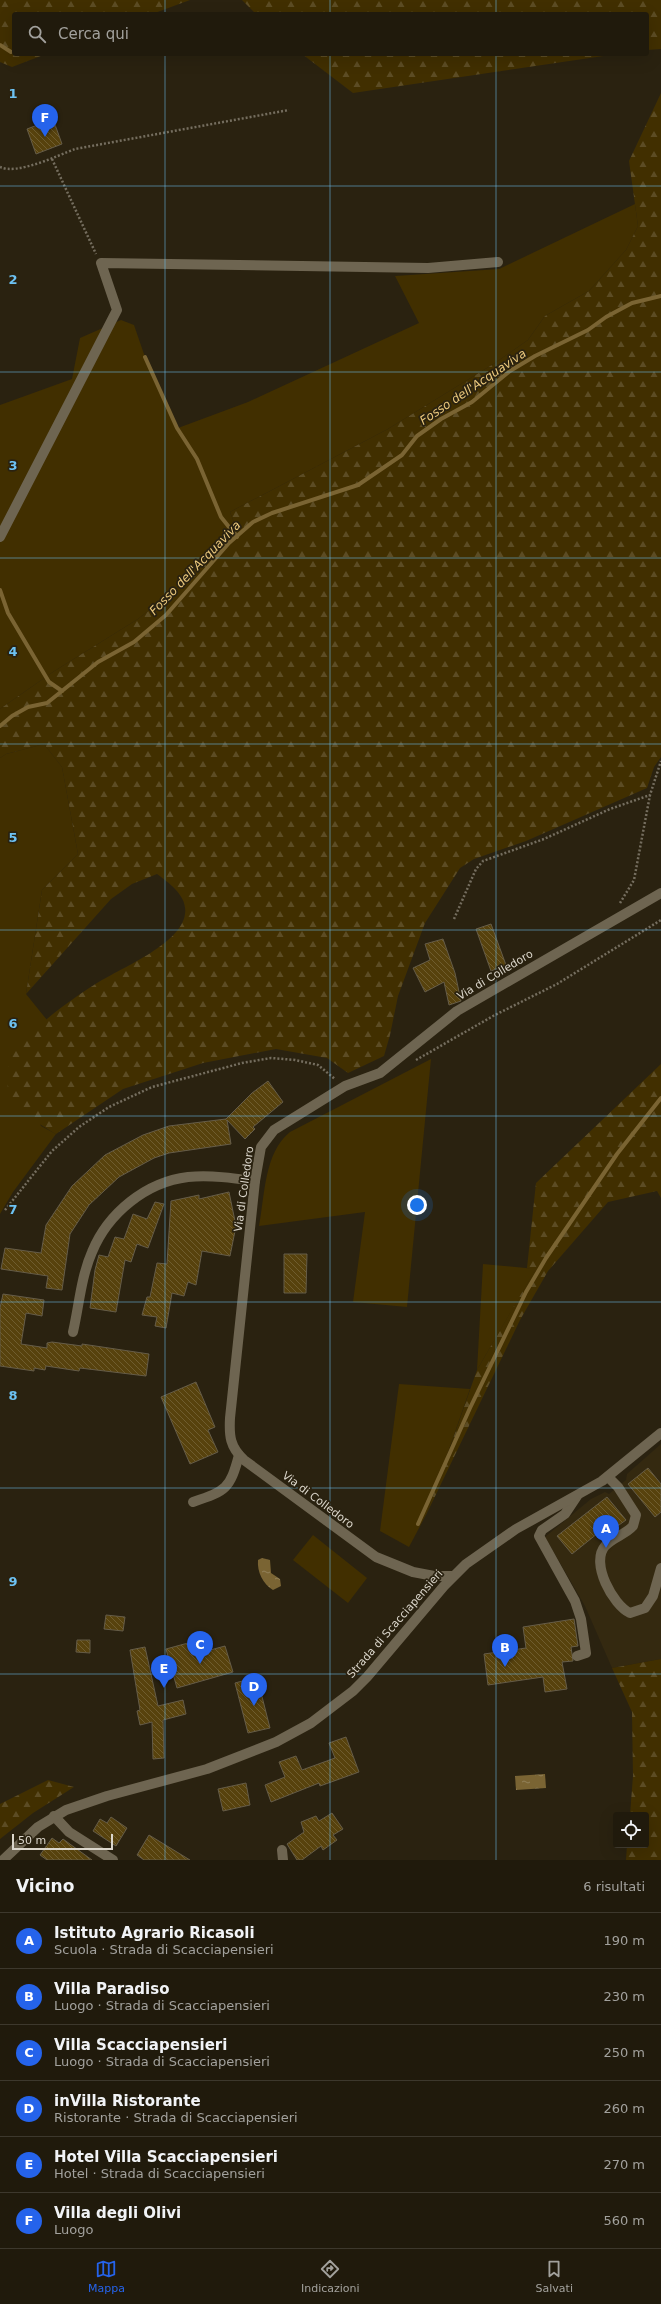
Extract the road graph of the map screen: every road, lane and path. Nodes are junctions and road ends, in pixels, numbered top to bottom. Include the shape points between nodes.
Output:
1 (289, 110) dead end
2 (52, 159) junction
3 (0, 167) edge
4 (498, 262) dead end
5 (101, 263) junction
6 (0, 537) edge
7 (661, 761) edge
8 (650, 795) junction
9 (661, 893) edge
10 (618, 906) dead end
11 (454, 919) dead end
12 (661, 920) edge
13 (412, 1062) dead end
14 (345, 1086) junction
15 (255, 1182) junction
16 (5, 1210) dead end
17 (73, 1332) dead end
18 (661, 1432) edge
19 (239, 1455) junction
20 (608, 1477) junction
21 (577, 1496) junction
22 (193, 1502) dead end
23 (661, 1568) edge
24 (453, 1576) junction
25 (577, 1656) dead end
26 (54, 1816) junction
27 (4, 1860) edge
28 (113, 1860) edge

1 - 2 path via 75,149
2 - 3 path via 8,170
2 - 5 path
4 - 5 street via 428,268
5 - 6 street via 117,310
7 - 8 path
8 - 10 path via 634,880
8 - 11 path via 483,861 476,869
9 - 14 street, Via di Colledoro via 457,1011 380,1072
12 - 13 path via 557,984 493,1016
14 - 15 street, Via di Colledoro via 279,1126 267,1137 261,1147
14 - 16 path via 318,1065 271,1058 242,1063 152,1087 109,1107 79,1127 52,1151
15 - 17 street via 219,1177 187,1177 159,1184 130,1202 104,1229 92,1251
15 - 19 street, Via di Colledoro via 229,1433
18 - 20 street, Strada di Scacciapensieri
19 - 22 street via 230,1483 215,1494
19 - 24 street, Via di Colledoro via 376,1557 419,1574
20 - 21 street, Strada di Scacciapensieri
20 - 23 street via 618,1487 636,1515 634,1526 611,1541 602,1553 601,1569 610,1592 620,1606 630,1613 645,1608 652,1596
21 - 24 street, Strada di Scacciapensieri via 506,1536 470,1560
21 - 25 street via 565,1514 542,1530 539,1536 579,1610 586,1653
24 - 26 street, Strada di Scacciapensieri via 362,1682 336,1705 302,1728 276,1742 207,1769 107,1796
26 - 27 street, Strada di Scacciapensieri via 30,1833
26 - 28 street via 69,1832

